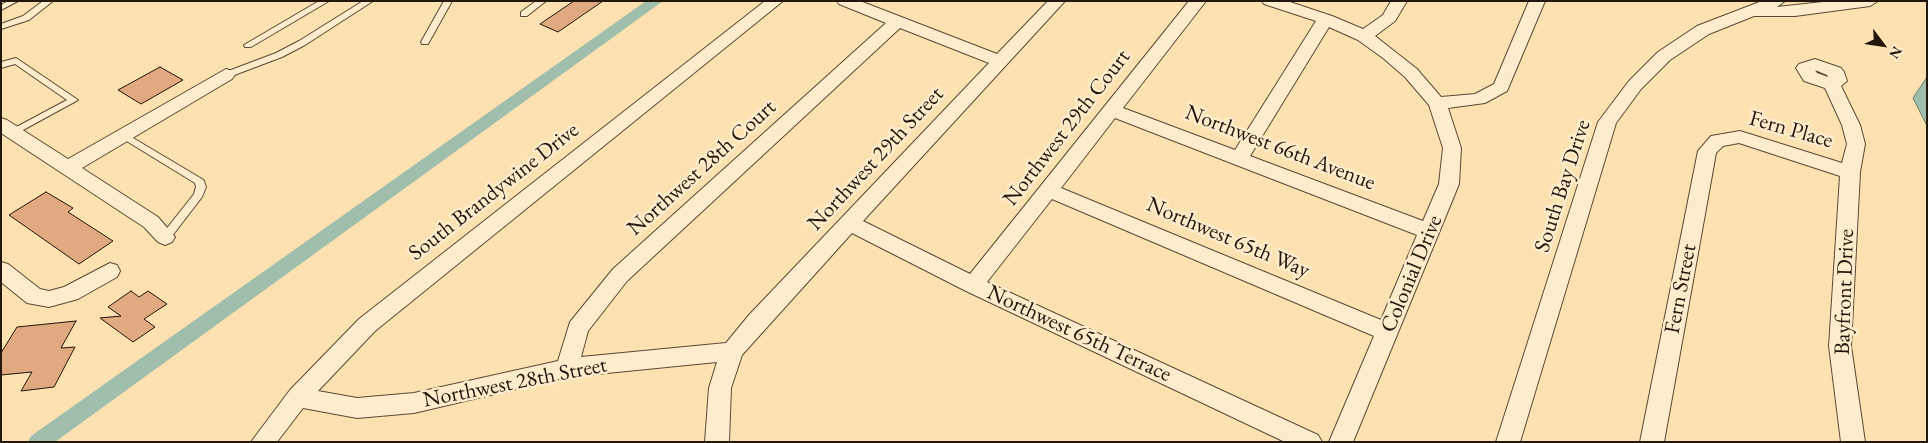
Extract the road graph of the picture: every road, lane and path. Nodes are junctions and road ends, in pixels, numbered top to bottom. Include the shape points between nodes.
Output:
1 (14, 1) edge
2 (49, 1) edge
3 (325, 1) edge
4 (369, 1) edge
5 (448, 1) edge
6 (542, 1) edge
7 (775, 1) edge
8 (845, 1) edge
9 (1057, 1) edge
10 (1198, 1) edge
11 (1270, 1) edge
12 (1398, 1) edge
13 (1537, 1) edge
14 (1776, 1) edge
15 (1870, 1) edge
16 (1, 8) edge
17 (1752, 12) junction
18 (524, 14) dead end
19 (1326, 20) junction
20 (897, 22) junction
21 (1, 27) edge
22 (1364, 36) junction
23 (425, 42) dead end
24 (248, 45) dead end
25 (1000, 61) junction
26 (1, 65) edge
27 (226, 75) joint
28 (1832, 83) dead end
29 (1437, 102) junction
30 (1112, 110) junction
31 (7, 129) edge
32 (123, 135) junction
33 (1718, 140) joint
34 (1239, 158) junction
35 (68, 168) junction
36 (1850, 172) junction
37 (1048, 190) junction
38 (850, 223) junction
39 (1430, 232) junction
40 (165, 237) joint
41 (1, 270) edge
42 (110, 271) dead end
43 (974, 285) junction
44 (1387, 332) junction
45 (732, 351) junction
46 (567, 368) junction
47 (298, 397) junction
48 (263, 442) edge
49 (717, 442) edge
50 (1310, 442) edge
51 (1341, 442) edge
52 (1508, 442) edge
53 (1652, 442) edge
54 (1853, 442) edge

1 - 16 lane
2 - 21 lane via 26,18
3 - 24 lane
4 - 27 lane via 279,55
5 - 23 lane
6 - 18 lane
7 - 47 street, South Brandywine Drive via 367,325
8 - 20 street
9 - 25 street, Northwest 29th Street
10 - 30 street, Northwest 29th Court
11 - 19 street
12 - 22 street via 1389,18
13 - 29 street via 1501,87 1479,98
14 - 17 street, South Bay Drive
15 - 17 street, South Bay Drive
17 - 52 street, South Bay Drive via 1703,30 1664,56 1635,85 1607,122
19 - 22 street
19 - 34 street
20 - 25 street
20 - 46 street, Northwest 28th Court via 620,275 578,328
22 - 29 street via 1411,73
25 - 38 street, Northwest 29th Street
26 - 31 lane via 16,61 74,100
27 - 32 street
28 - 36 street, Bayfront Drive via 1856,144
29 - 39 street, Colonial Drive via 1452,148 1449,184
30 - 34 street, Northwest 66th Avenue
30 - 37 street, Northwest 29th Court
31 - 35 street
32 - 35 street
32 - 40 lane via 199,181 199,195
33 - 36 street, Fern Place via 1740,137
33 - 53 street, Fern Street via 1707,151
34 - 39 street, Northwest 66th Avenue
35 - 40 street via 151,222
36 - 54 street, Bayfront Drive via 1840,346
37 - 43 street, Northwest 29th Court
37 - 44 street, Northwest 65th Way
38 - 43 street, Northwest 65th Terrace
38 - 45 street, Northwest 29th Street via 757,320
39 - 44 street, Colonial Drive
41 - 42 street via 35,296 49,298 70,294
43 - 50 street, Northwest 65th Terrace
44 - 51 street, Colonial Drive
45 - 46 street, Northwest 28th Street
45 - 49 street via 720,388
46 - 47 street, Northwest 28th Street via 414,403 357,408
47 - 48 street, South Brandywine Drive

